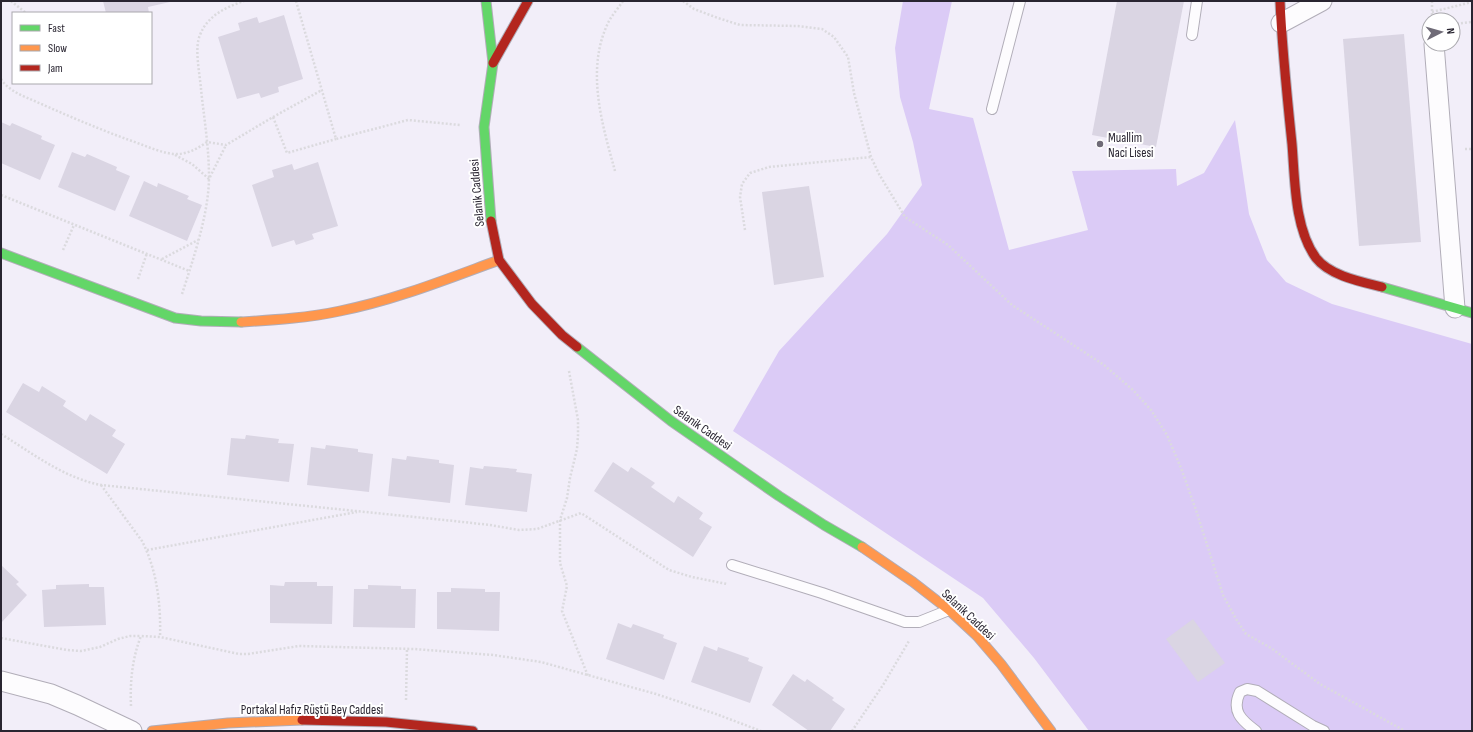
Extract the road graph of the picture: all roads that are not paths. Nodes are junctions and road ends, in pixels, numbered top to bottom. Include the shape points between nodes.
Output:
1 (486, 1) edge
2 (528, 1) edge
3 (1020, 1) edge
4 (1197, 1) edge
5 (1280, 1) edge
6 (1322, 1) edge
7 (1281, 23) junction
8 (1192, 35) dead end
9 (1435, 52) edge
10 (493, 63) junction
11 (992, 109) dead end
12 (1, 253) edge
13 (499, 260) junction
14 (1463, 311) edge
15 (732, 565) dead end
16 (949, 610) junction
17 (1, 681) edge
18 (397, 725) edge
19 (132, 731) edge
20 (152, 731) edge
21 (473, 731) edge
22 (1051, 731) edge
23 (1256, 731) edge
24 (1324, 731) edge

1 - 10 main road, Selanik Caddesi
2 - 10 main road, Selanik Caddesi
3 - 11 lane
4 - 8 lane
5 - 7 main road
6 - 7 street
7 - 14 main road via 1301,225 1316,258 1329,269 1346,277
9 - 14 street
10 - 13 main road, Selanik Caddesi via 484,127 491,226
12 - 13 main road via 175,318 233,322 275,320 340,311 412,292
13 - 16 main road, Selanik Caddesi via 532,304 562,335 672,421 779,496 872,553
15 - 16 lane via 905,622 919,622
16 - 22 main road, Selanik Caddesi via 977,636 1001,664
17 - 19 street via 51,694
18 - 20 main road, Portakal Hafız Rüştü Bey Caddesi via 334,720 253,721
18 - 21 main road, Portakal Hafız Rüştü Bey Caddesi
23 - 24 lane via 1241,718 1236,708 1240,692 1247,689 1265,695

